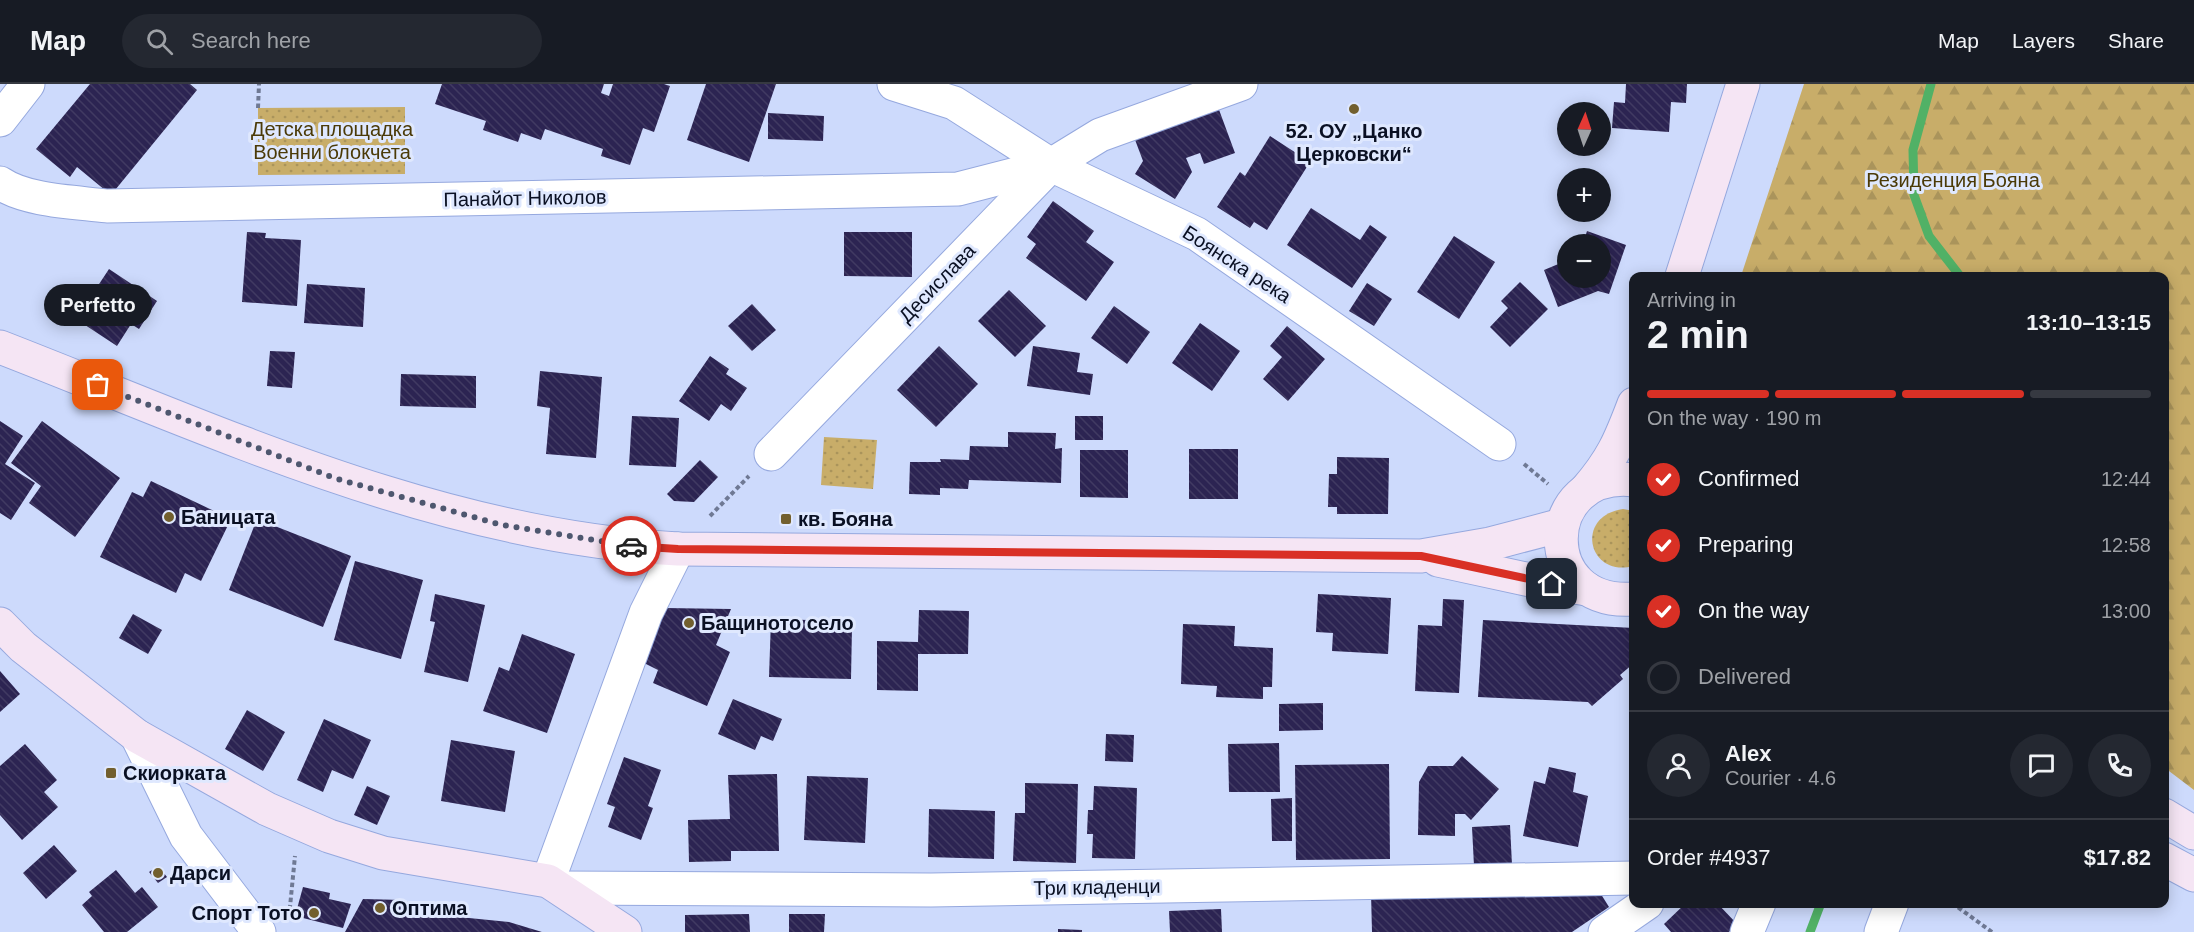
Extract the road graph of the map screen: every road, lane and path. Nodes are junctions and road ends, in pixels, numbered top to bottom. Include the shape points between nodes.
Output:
1 (28, 84) edge
2 (259, 84) edge
3 (894, 84) edge
4 (1240, 84) edge
5 (1743, 84) edge
6 (958, 94) edge
7 (258, 108) dead end
8 (0, 120) edge
9 (1051, 165) junction
10 (0, 183) edge
11 (1683, 272) edge
12 (0, 347) edge
13 (1629, 417) edge
14 (1499, 444) joint
15 (771, 454) joint
16 (1629, 479) edge
17 (1550, 486) dead end
18 (1586, 490) junction
19 (1562, 525) junction
20 (678, 549) junction
21 (1421, 556) junction
22 (1587, 589) junction
23 (1629, 599) edge
24 (0, 624) edge
25 (137, 736) junction
26 (2169, 818) edge
27 (2194, 833) edge
28 (2169, 862) edge
29 (2194, 875) edge
30 (292, 877) dead end
31 (1629, 878) edge
32 (554, 885) junction
33 (290, 903) dead end
34 (1640, 908) edge
35 (1757, 908) edge
36 (1890, 908) edge
37 (1959, 908) edge
38 (259, 932) edge
39 (625, 932) edge
40 (1605, 932) edge
41 (1747, 932) edge
42 (1881, 932) edge
43 (1992, 932) edge

1 - 8 street
2 - 7 path
3 - 6 street, Боянска река
4 - 9 street, Десислава via 1100,135
5 - 11 main road
6 - 9 street, Боянска река
9 - 10 street, Панайот Николов via 958,189 107,206 34,196
9 - 14 street, Боянска река via 1197,234
9 - 15 street, Десислава
12 - 20 main road via 334,478 502,525 637,547
13 - 18 main road via 1619,443
14 - 17 path
15 - 20 path
16 - 18 main road via 1605,481
18 - 19 main road via 1572,504
19 - 21 main road via 1490,544
19 - 22 main road via 1564,560
20 - 21 main road
20 - 32 street via 646,613
21 - 22 main road
22 - 23 main road via 1601,597
24 - 25 main road via 23,647
25 - 32 main road via 267,809 329,836 383,853
25 - 38 street via 186,836
26 - 27 main road
28 - 29 main road
30 - 33 path
31 - 32 street, Три кладенци via 931,890
32 - 39 main road
34 - 40 street
35 - 41 street
36 - 42 street
37 - 43 path

